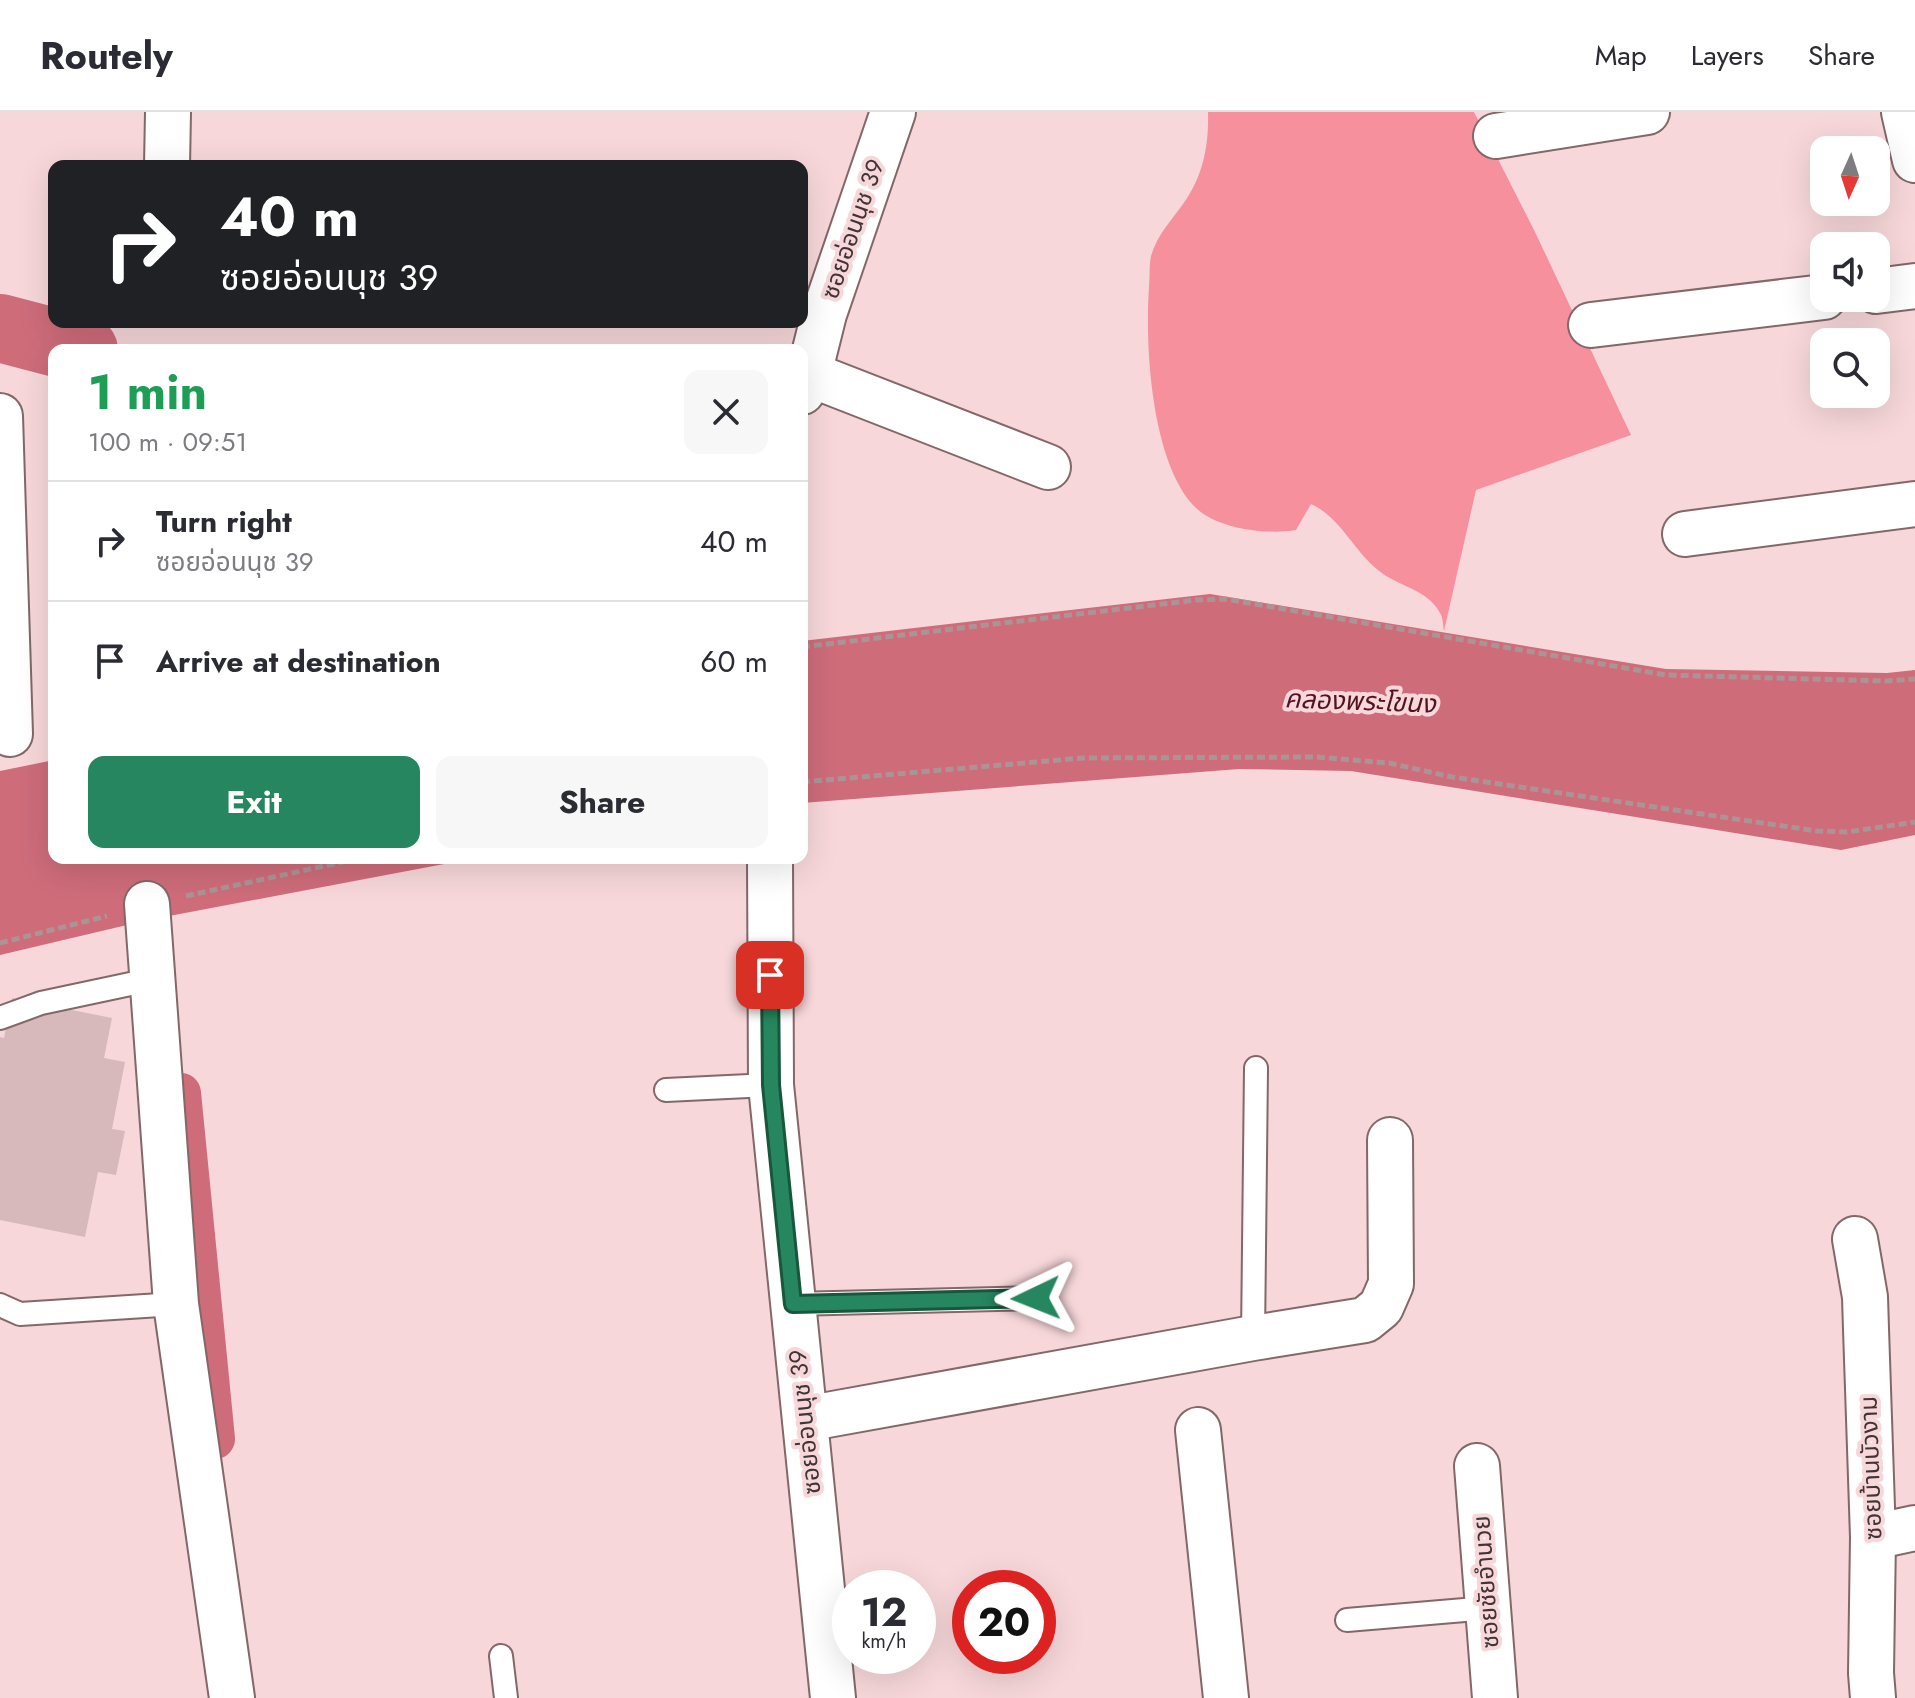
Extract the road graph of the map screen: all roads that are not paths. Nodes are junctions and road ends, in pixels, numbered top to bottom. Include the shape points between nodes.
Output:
1 (168, 112) edge
2 (893, 112) edge
3 (1647, 112) edge
4 (1904, 112) edge
5 (1496, 136) dead end
6 (167, 160) edge
7 (1915, 160) edge
8 (1915, 286) edge
9 (1890, 289) edge
10 (1810, 299) edge
11 (1591, 325) dead end
12 (808, 375) edge
13 (808, 384) edge
14 (0, 416) edge
15 (1048, 467) dead end
16 (1915, 504) edge
17 (1685, 534) dead end
18 (10, 734) dead end
19 (770, 864) edge
20 (145, 905) road end
21 (154, 979) junction
22 (0, 1018) edge
23 (1256, 1068) dead end
24 (771, 1085) junction
25 (666, 1090) dead end
26 (1390, 1140) dead end
27 (1855, 1239) dead end
28 (1036, 1298) dead end
29 (176, 1304) junction
30 (793, 1304) junction
31 (0, 1305) edge
32 (1253, 1338) junction
33 (805, 1419) junction
34 (1198, 1430) dead end
35 (1477, 1466) dead end
36 (1915, 1528) edge
37 (1873, 1537) junction
38 (1488, 1608) junction
39 (1347, 1620) dead end
40 (501, 1656) dead end
41 (232, 1698) edge
42 (506, 1698) edge
43 (833, 1698) edge
44 (1226, 1698) edge
45 (1495, 1698) edge
46 (1873, 1698) edge

1 - 6 street
2 - 12 street, ซอยอ่อนนุช 39
3 - 5 street
4 - 7 street
8 - 9 street
10 - 11 street
13 - 15 street
14 - 18 street
16 - 17 street
19 - 24 street, ซอยอ่อนนุช 39
20 - 21 street
21 - 22 lane via 41,1003
21 - 29 street
23 - 32 lane
24 - 25 lane
24 - 30 street, ซอยอ่อนนุช 39
26 - 32 street via 1391,1284 1381,1307 1365,1320
27 - 37 street, ซอยบ้านบัวงาม via 1865,1297
28 - 30 lane
29 - 31 lane via 20,1314
29 - 41 street
30 - 33 street, ซอยอ่อนนุช 39
32 - 33 street
33 - 43 street, ซอยอ่อนนุช 39
34 - 44 street
35 - 38 street, ซอยชัยอำนวย
36 - 37 street
37 - 46 street, ซอยบ้านบัวงาม
38 - 39 lane
38 - 45 street, ซอยชัยอำนวย
40 - 42 lane

